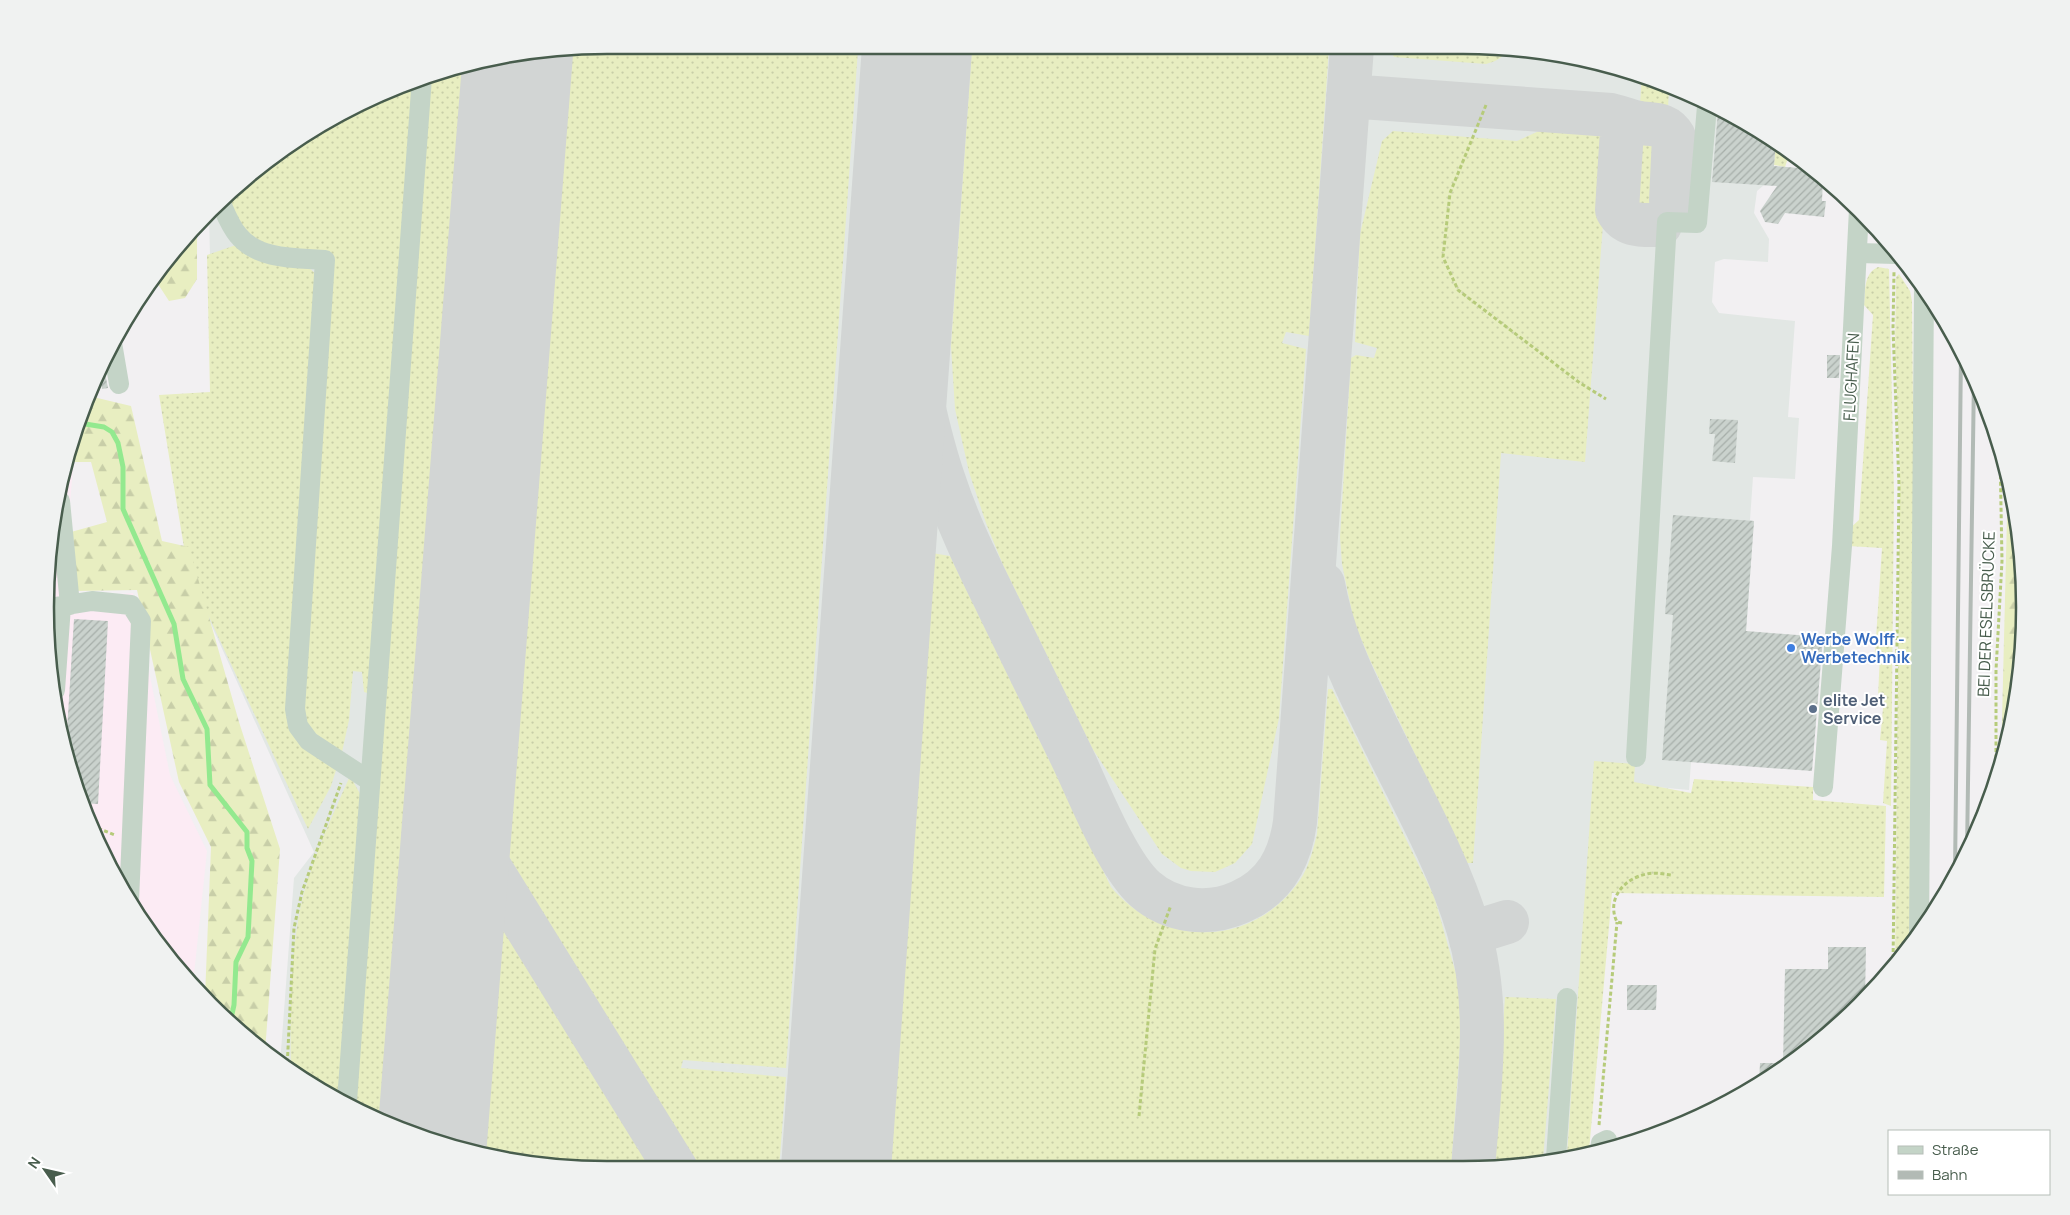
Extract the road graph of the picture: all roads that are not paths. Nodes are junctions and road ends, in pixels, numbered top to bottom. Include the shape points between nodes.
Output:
1 (421, 86) edge
2 (1706, 110) edge
3 (224, 209) edge
4 (1859, 221) edge
5 (1858, 253) junction
6 (1889, 254) edge
7 (1924, 301) edge
8 (114, 357) edge
9 (119, 384) dead end
10 (60, 524) edge
11 (59, 606) edge
12 (56, 661) edge
13 (1636, 757) dead end
14 (370, 781) junction
15 (1823, 787) dead end
16 (130, 887) edge
17 (1919, 921) edge
18 (1567, 998) dead end
19 (347, 1096) edge
20 (1556, 1153) edge

1 - 14 street
2 - 13 street via 1697,223 1667,222
3 - 14 street via 236,234 248,246 268,254 325,260 296,709 298,726 309,741
4 - 5 street, FLUGHAFEN
5 - 6 street
5 - 15 street, FLUGHAFEN via 1842,546
7 - 17 street
8 - 9 street
10 - 11 street
11 - 12 street
11 - 16 street via 92,600 131,605 141,621
14 - 19 street
18 - 20 street

